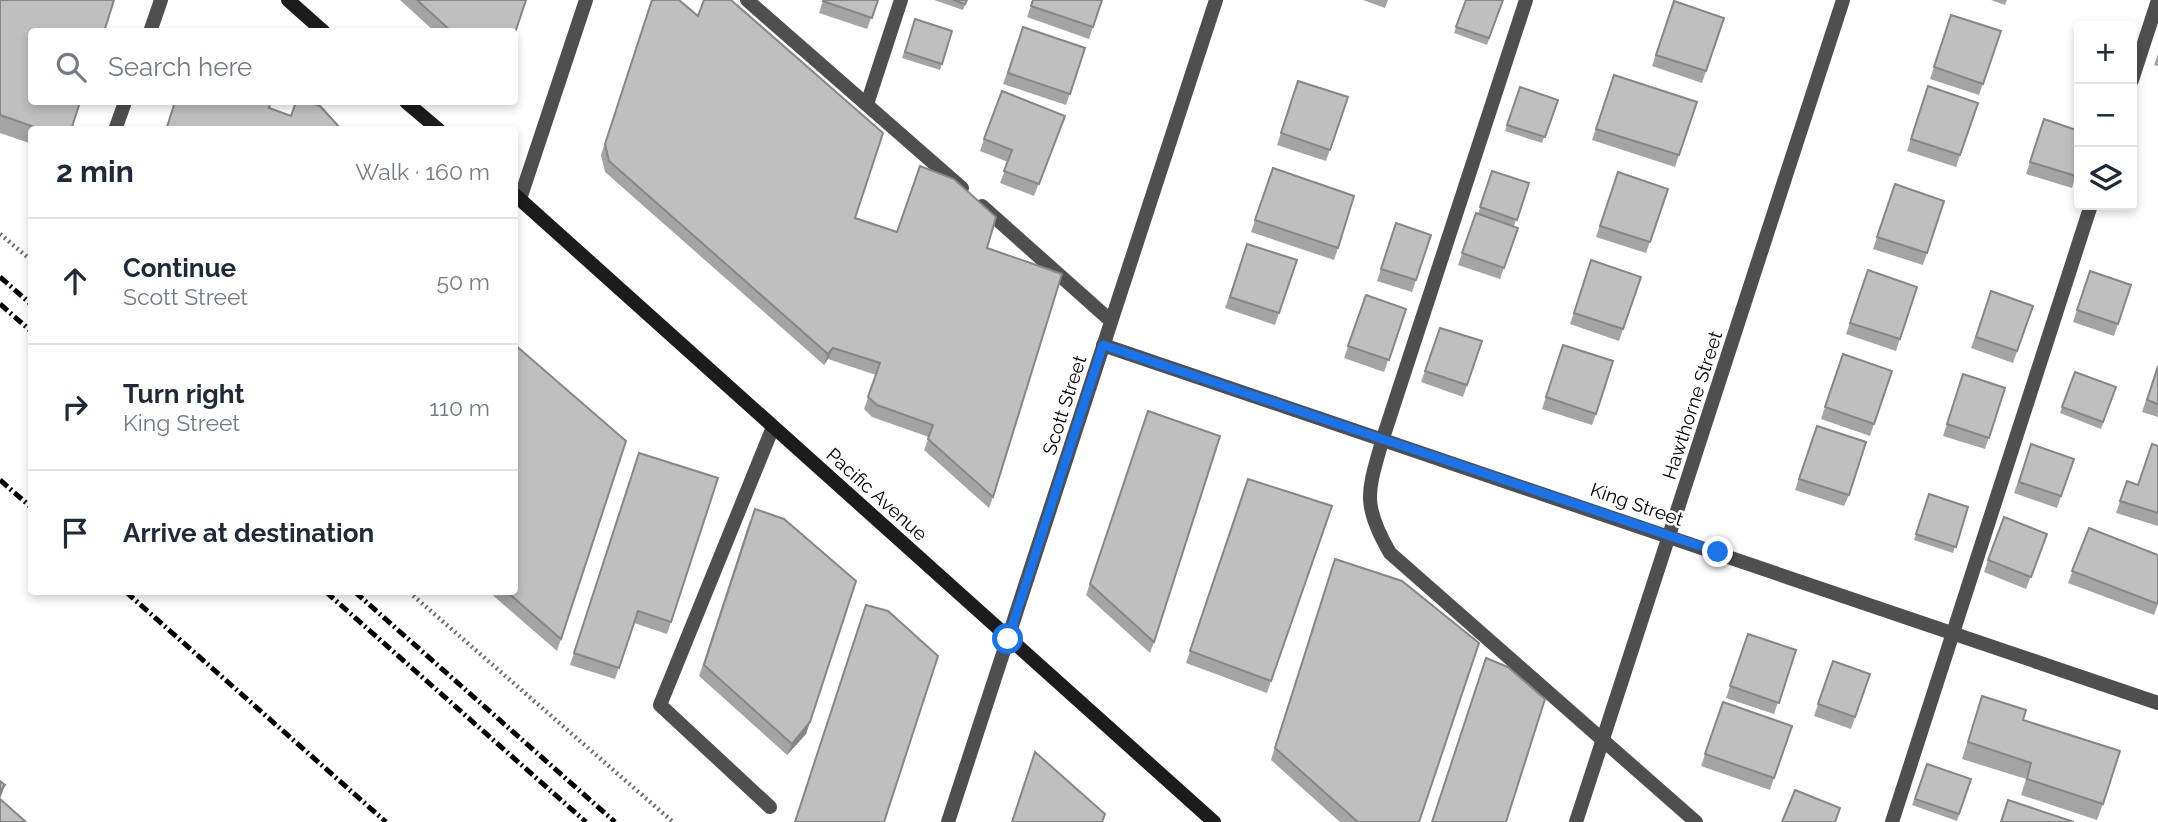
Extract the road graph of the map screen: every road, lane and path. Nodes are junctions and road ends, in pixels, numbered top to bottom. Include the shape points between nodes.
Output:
1 (161, 0) edge
2 (288, 0) edge
3 (586, 0) edge
4 (747, 0) edge
5 (901, 0) edge
6 (1216, 0) edge
7 (1526, 0) edge
8 (1843, 0) edge
9 (2158, 0) edge
10 (151, 28) edge
11 (320, 28) edge
12 (2137, 65) edge
13 (867, 104) junction
14 (124, 105) edge
15 (410, 105) edge
16 (116, 126) edge
17 (434, 126) edge
18 (518, 194) edge
19 (518, 198) edge
20 (2089, 210) edge
21 (0, 234) edge
22 (28, 258) edge
23 (1111, 321) junction
24 (1103, 345) junction
25 (773, 427) junction
26 (1383, 438) junction
27 (1670, 535) junction
28 (412, 595) edge
29 (1953, 633) junction
30 (1008, 639) junction
31 (2158, 703) edge
32 (1603, 739) junction
33 (770, 807) dead end
34 (673, 822) edge
35 (948, 822) edge
36 (1214, 822) edge
37 (1576, 822) edge
38 (1696, 822) edge
39 (1892, 822) edge

1 - 10 street
2 - 11 street
3 - 18 street
4 - 13 street
5 - 13 street
6 - 23 street, Scott Street
7 - 26 street
8 - 27 street, Hawthorne Street
9 - 12 street
13 - 23 street
14 - 16 street
15 - 17 street
19 - 25 street, Pacific Avenue
20 - 29 street
21 - 22 path
23 - 24 street, Scott Street
24 - 26 street, King Street
24 - 30 street, Scott Street
25 - 30 street, Pacific Avenue
25 - 33 street via 660,705
26 - 27 street, King Street
26 - 32 street via 1369,489 1369,509 1390,553
27 - 29 street, King Street
27 - 32 street, Hawthorne Street
28 - 34 path
29 - 31 street, King Street
29 - 39 street
30 - 35 street, Scott Street
30 - 36 street, Pacific Avenue
32 - 37 street, Hawthorne Street
32 - 38 street

